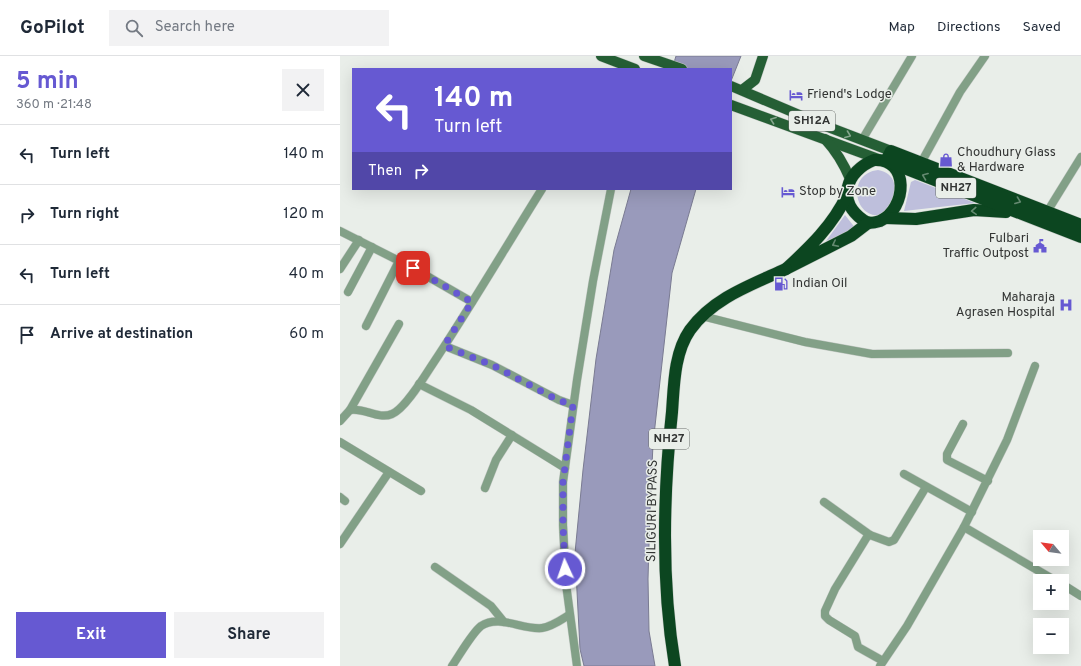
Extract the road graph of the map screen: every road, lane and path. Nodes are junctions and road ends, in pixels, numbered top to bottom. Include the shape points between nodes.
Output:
1 (601, 56) edge
2 (644, 56) edge
3 (763, 56) edge
4 (912, 56) edge
5 (985, 56) edge
6 (659, 60) edge
7 (618, 66) edge
8 (629, 68) edge
9 (679, 68) edge
10 (755, 80) junction
11 (736, 88) edge
12 (762, 98) junction
13 (732, 105) edge
14 (823, 138) junction
15 (862, 140) junction
16 (888, 156) junction
17 (1081, 157) edge
18 (921, 163) junction
19 (850, 179) junction
20 (541, 190) edge
21 (611, 190) edge
22 (847, 195) junction
23 (1047, 212) junction
24 (1027, 215) junction
25 (886, 218) junction
26 (868, 223) junction
27 (1081, 225) edge
28 (340, 231) edge
29 (1081, 237) edge
30 (359, 240) junction
31 (372, 247) junction
32 (399, 261) junction
33 (340, 269) edge
34 (786, 269) junction
35 (348, 292) dead end
36 (472, 302) junction
37 (702, 316) junction
38 (399, 324) dead end
39 (366, 326) dead end
40 (444, 346) junction
41 (1008, 354) dead end
42 (1035, 366) dead end
43 (419, 384) junction
44 (573, 405) junction
45 (350, 410) junction
46 (340, 420) edge
47 (963, 424) dead end
48 (512, 435) junction
49 (340, 442) edge
50 (565, 468) junction
51 (389, 472) junction
52 (904, 474) dead end
53 (988, 481) junction
54 (926, 487) junction
55 (485, 488) dead end
56 (421, 491) dead end
57 (824, 502) dead end
58 (972, 512) junction
59 (964, 526) junction
60 (870, 535) junction
61 (340, 544) edge
62 (435, 566) dead end
63 (1044, 574) edge
64 (1069, 588) edge
65 (1081, 596) edge
66 (569, 615) junction
67 (504, 622) junction
68 (882, 664) edge
69 (452, 666) edge
70 (576, 666) edge
71 (675, 666) edge

1 - 7 main road
2 - 6 main road
3 - 10 main road
4 - 15 street
5 - 18 street via 960,92
6 - 9 main road
7 - 8 main road
10 - 11 main road
10 - 12 main road
11 - 12 main road, SH12A
12 -> 15 main road, SH12A
14 -> 13 main road, SH12A
14 - 16 main road, SH12A
14 - 19 main road, SH12A via 842,162
15 - 16 main road, SH12A
16 - 18 highway, NH27
16 - 19 highway, NH27 via 868,163
24 -> 16 highway, NH27
16 - 25 highway via 901,184 901,193 898,202
17 - 23 street
18 -> 23 highway, NH27
19 - 22 highway, NH27
20 - 36 street
21 - 44 street via 592,281
22 - 26 highway via 853,211
22 - 34 highway, NH27 via 832,221
23 - 27 highway, NH27
24 -> 25 highway, NH27 via 974,210 916,219
24 - 29 highway, NH27
25 - 26 highway, NH27
26 -> 34 highway, NH27 via 851,236
28 - 30 street
30 - 31 street
30 - 33 street
31 - 32 street
31 - 35 street
32 - 36 street
32 - 39 street
34 - 37 highway, SILIGURI BYPASS / NH27 via 727,298
36 - 40 street
37 - 41 street via 805,342 865,353
37 - 71 highway, SILIGURI BYPASS / NH27 via 689,332 681,348 675,380 666,471 669,624
38 - 45 street
40 - 43 street
40 - 44 street via 492,365 558,400
42 - 53 street via 1007,440
43 - 45 street via 393,414 380,416 358,409
43 - 48 street via 471,410
44 - 50 street
45 - 46 street
47 - 53 street via 947,454 947,460
48 - 50 street
48 - 55 street via 496,460
49 - 51 street
50 - 66 street via 563,524
51 - 56 street
51 - 61 street
52 - 54 street
53 - 58 street
54 - 58 street
54 - 60 street via 894,540 890,542
57 - 60 street
58 - 59 street
59 - 63 street
59 - 68 street via 907,626
60 - 68 street via 835,589 826,605 825,613 829,620 856,636 858,647
62 - 67 street via 491,606
64 - 65 street
66 - 67 street via 549,627 542,628
66 - 70 street
67 - 69 street via 494,621 480,627

